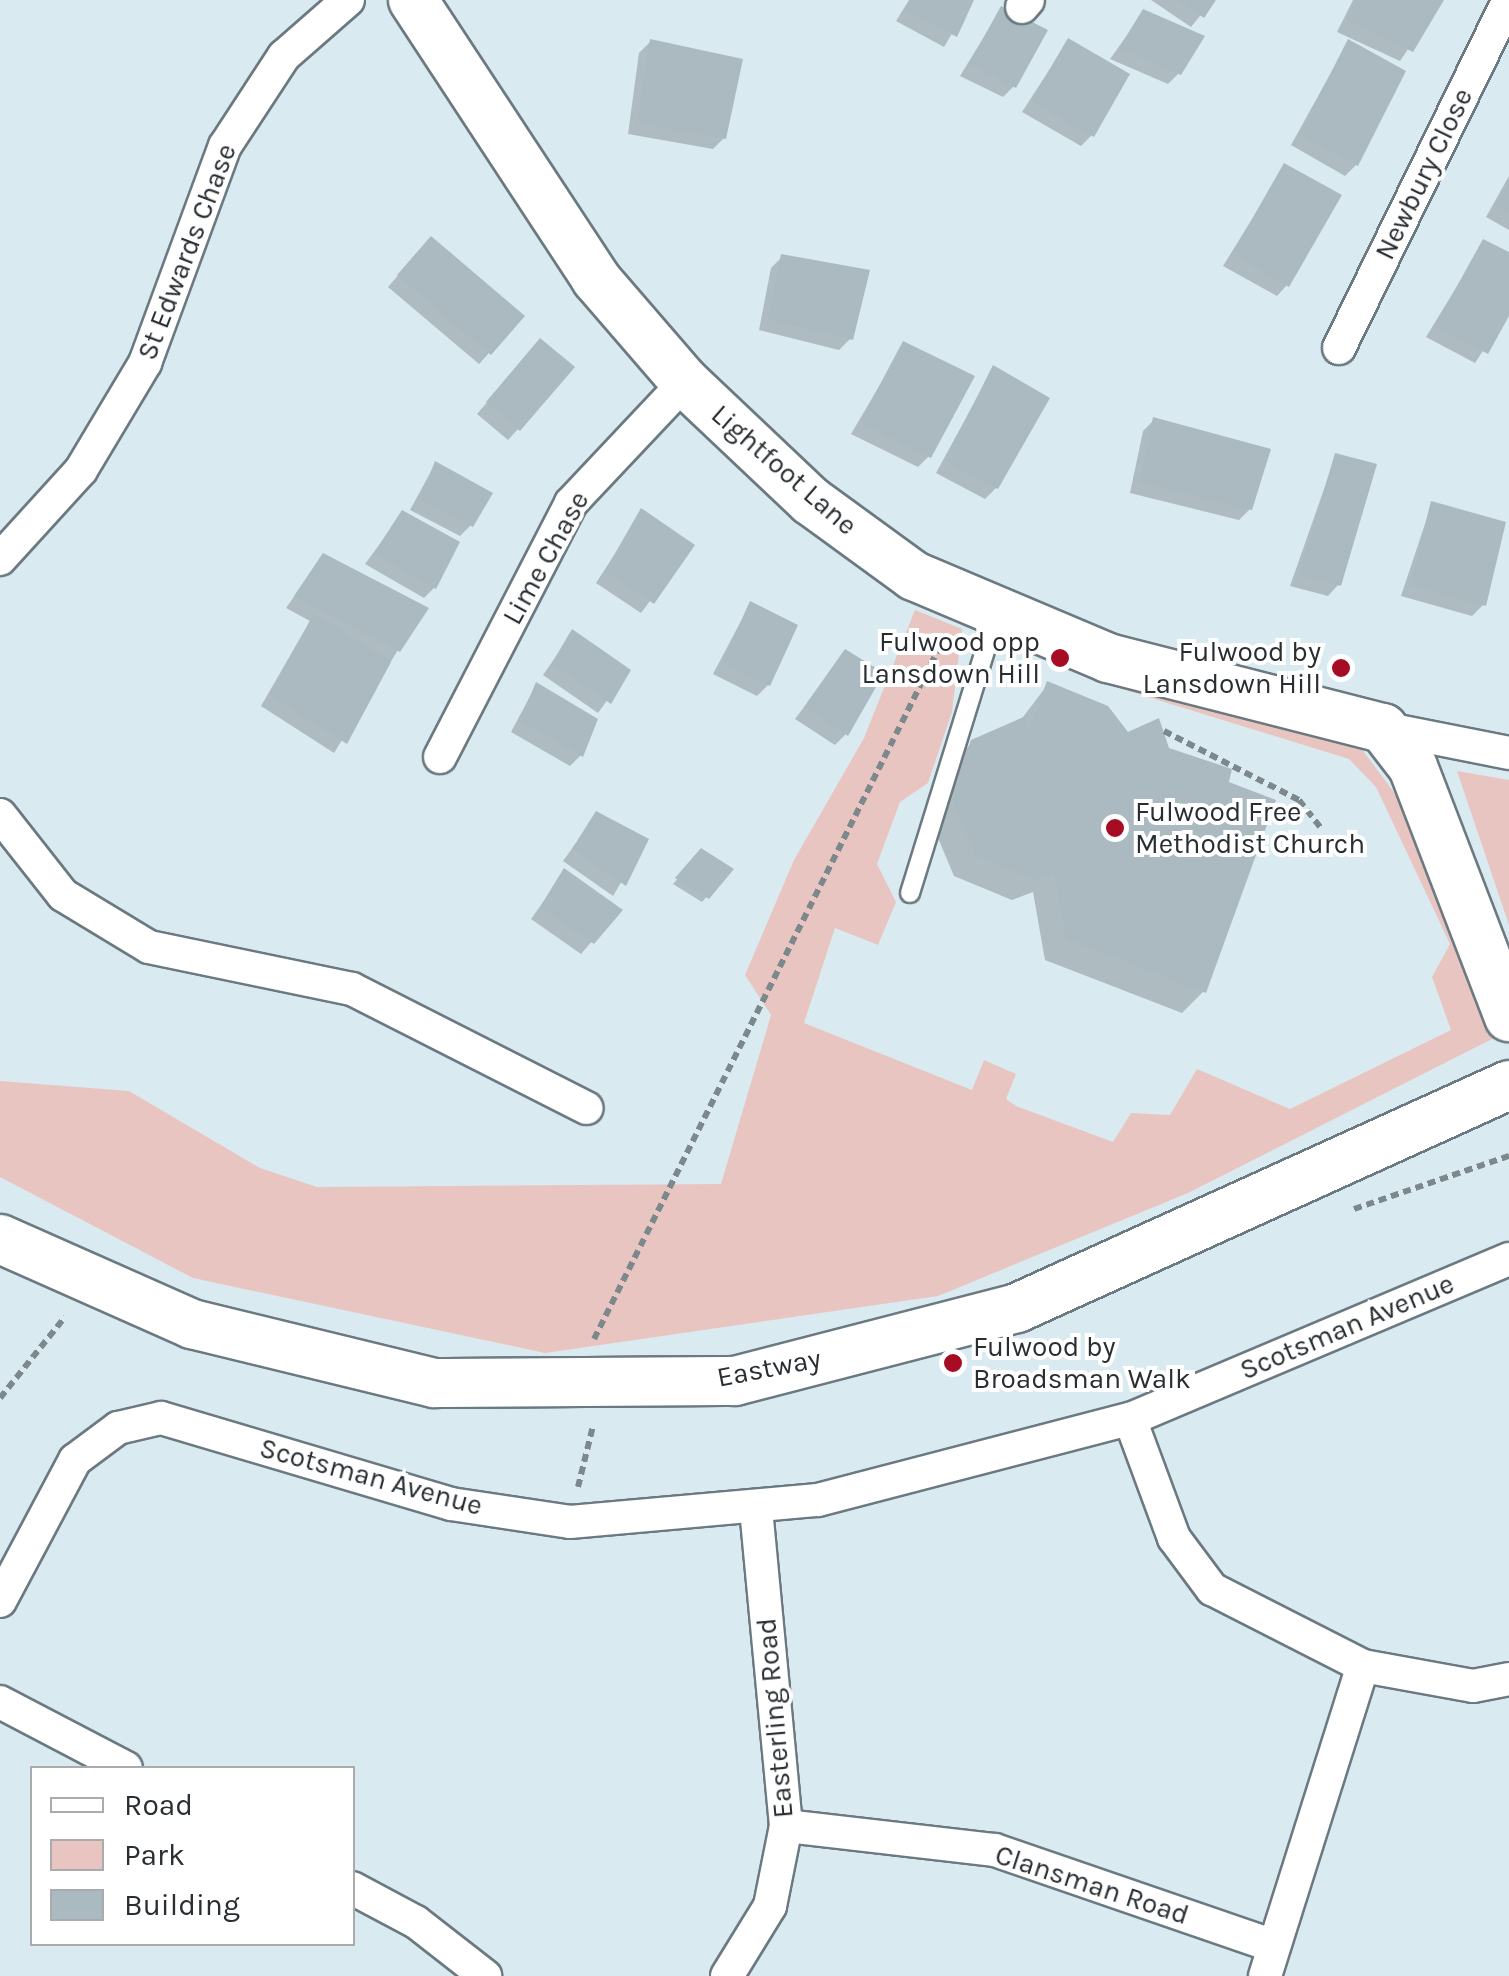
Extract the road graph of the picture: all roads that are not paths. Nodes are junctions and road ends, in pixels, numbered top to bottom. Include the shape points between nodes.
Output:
1 (348, 0) edge
2 (413, 0) edge
3 (1508, 0) edge
4 (1339, 348) dead end
5 (684, 382) junction
6 (0, 559) edge
7 (981, 605) junction
8 (1384, 728) junction
9 (1509, 753) edge
10 (440, 758) dead end
11 (0, 815) edge
12 (910, 893) dead end
13 (1509, 1017) edge
14 (1509, 1086) edge
15 (588, 1108) dead end
16 (0, 1239) edge
17 (1509, 1259) edge
18 (1130, 1419) junction
19 (756, 1507) junction
20 (0, 1601) edge
21 (1363, 1666) junction
22 (1509, 1679) edge
23 (0, 1702) edge
24 (122, 1766) edge
25 (786, 1826) junction
26 (355, 1890) edge
27 (1270, 1961) edge
28 (485, 1976) edge
29 (727, 1976) edge

1 - 6 street, St Edwards Chase via 284,56 225,146 145,363 81,470
2 - 5 main road, Lightfoot Lane via 596,279
3 - 4 street, Newbury Close
5 - 7 main road, Lightfoot Lane via 811,502 914,576
5 - 10 street, Lime Chase via 571,504
7 - 8 main road, Lightfoot Lane via 1108,658
7 - 12 lane
8 - 9 street, Lightfoot Lane
8 - 13 main road via 1413,767
11 - 15 street via 63,895 149,947 352,989
14 - 16 main road, Eastway via 1017,1308 735,1381 434,1384 192,1324
17 - 18 street, Scotsman Avenue
18 - 19 street, Scotsman Avenue via 818,1500
18 - 21 street via 1174,1538 1212,1589
19 - 20 street, Scotsman Avenue via 570,1522 451,1504 161,1418 118,1428 75,1460
19 - 25 street, Easterling Road
21 - 22 street via 1473,1686
21 - 27 street
23 - 24 street
25 - 27 street, Clansman Road via 995,1850
25 - 29 street, Easterling Road via 770,1906
26 - 28 street via 416,1922

